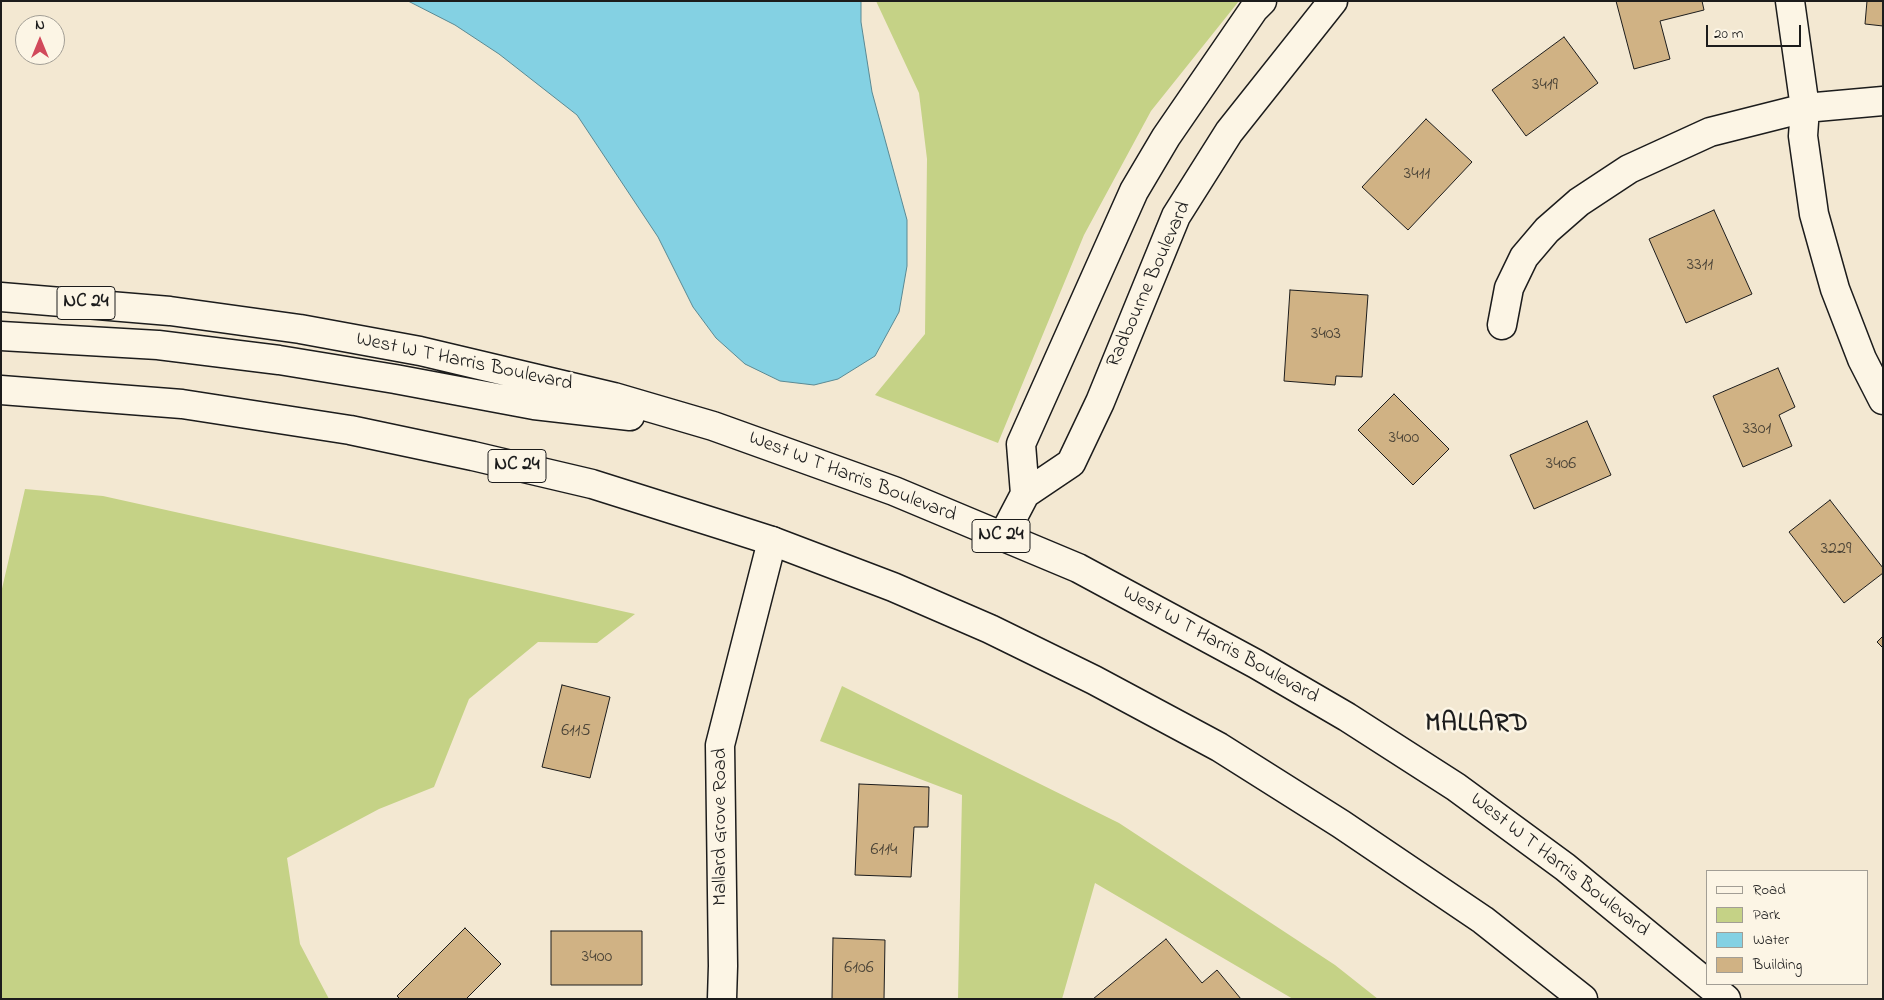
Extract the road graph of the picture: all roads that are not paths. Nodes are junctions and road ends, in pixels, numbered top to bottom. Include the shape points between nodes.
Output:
1 (1262, 1) edge
2 (1332, 1) edge
3 (1790, 1) edge
4 (1883, 101) edge
5 (1805, 108) junction
6 (1, 297) edge
7 (1502, 325) dead end
8 (1, 336) edge
9 (1, 390) edge
10 (1883, 400) edge
11 (713, 426) junction
12 (1025, 494) junction
13 (1003, 536) junction
14 (772, 541) junction
15 (1706, 983) edge
16 (1709, 985) edge
17 (722, 999) edge
18 (1583, 999) edge
19 (1726, 999) edge

1 - 12 main road via 1166,137 1134,191 1021,444
2 - 12 main road, Radbourne Boulevard via 1229,132 1176,216 1072,463
3 - 5 main road
4 - 5 main road
5 - 7 main road via 1710,132 1630,169 1579,202 1546,230 1524,257 1509,288
5 - 10 main road via 1803,136 1819,233 1835,289 1862,359
6 - 11 main road, West W T Harris Boulevard / NC 24 via 170,311 328,334 526,375
8 - 11 main road via 158,345 279,360 534,405
9 - 14 main road, NC 24 via 182,404 350,430 592,484
11 - 13 main road, West W T Harris Boulevard / NC 24 via 894,491
12 - 13 main road, Radbourne Boulevard
13 - 15 main road, West W T Harris Boulevard / NC 24 via 1078,568 1347,717 1456,787 1565,867
14 - 17 main road, Mallard Grove Road via 720,745
14 - 18 main road, NC 24 via 990,629 1219,747 1483,920
16 - 19 main road, West W T Harris Boulevard / NC 24

